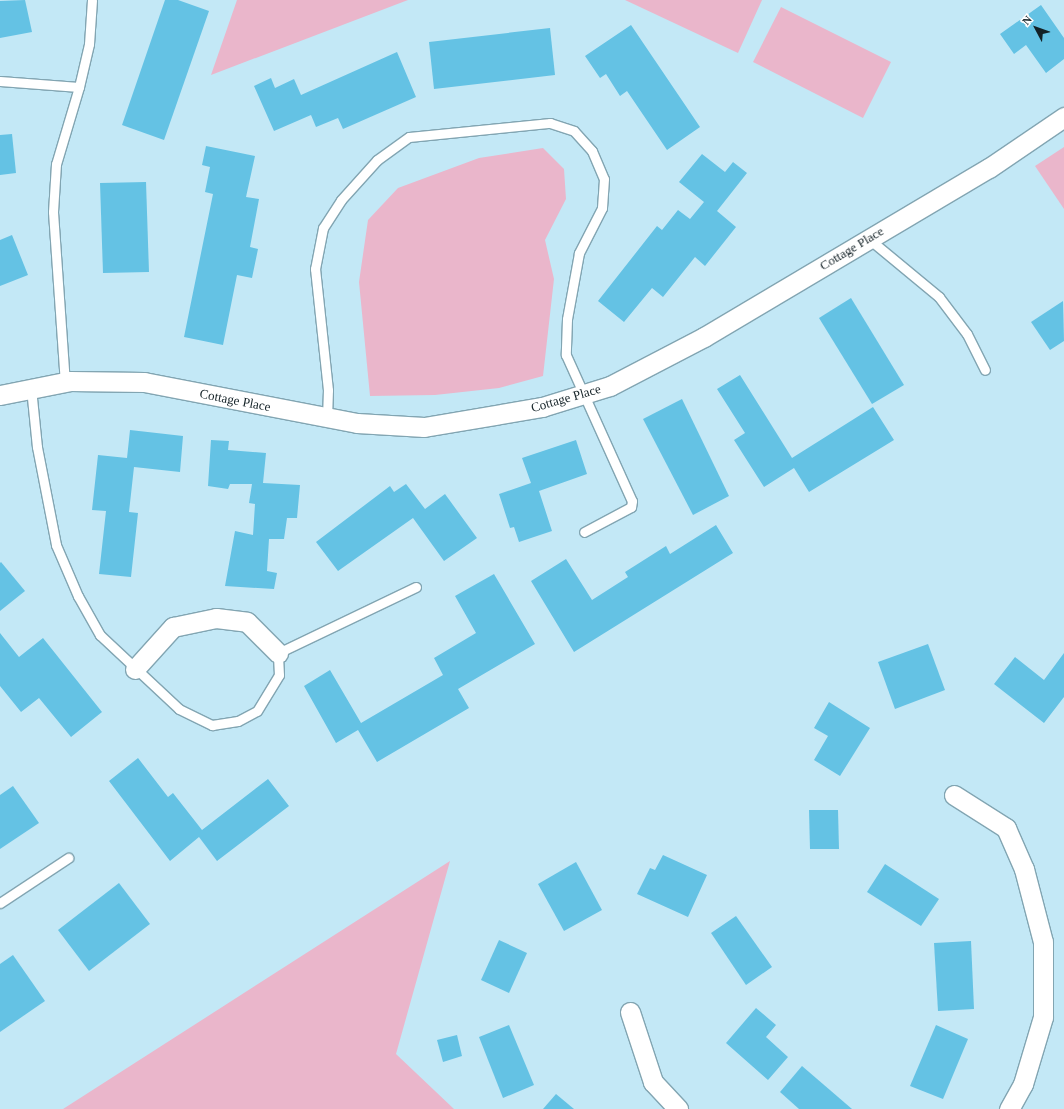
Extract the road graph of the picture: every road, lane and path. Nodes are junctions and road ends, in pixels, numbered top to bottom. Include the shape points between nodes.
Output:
1 (92, 0) edge
2 (0, 82) edge
3 (79, 87) junction
4 (1064, 117) edge
5 (869, 239) junction
6 (985, 370) dead end
7 (65, 382) junction
8 (32, 388) junction
9 (0, 395) edge
10 (584, 395) junction
11 (327, 418) junction
12 (584, 532) dead end
13 (416, 587) dead end
14 (278, 653) junction
15 (135, 669) junction
16 (954, 795) dead end
17 (68, 858) dead end
18 (0, 903) edge
19 (630, 1012) dead end
20 (678, 1109) edge
21 (1009, 1109) edge

1 - 3 lane via 89,44
2 - 3 lane
3 - 7 lane via 56,164 53,212
4 - 5 street, Cottage Place via 989,168
5 - 6 lane via 939,297 967,334
5 - 10 street, Cottage Place via 704,337 610,386
7 - 8 street, Cottage Place
7 - 11 street, Cottage Place via 144,382
8 - 9 street, Cottage Place
8 - 15 lane via 37,447 56,545 100,635
10 - 11 street, Cottage Place via 542,407 424,427
10 - 11 lane via 566,355 567,319 579,253 602,208 604,179 592,150 574,131 550,123 521,125 408,137 377,160 341,200 323,228 315,269 328,390
10 - 12 lane via 632,501 631,508
13 - 14 lane
14 - 15 street via 247,622 216,618 173,627
14 - 15 lane via 279,675 258,711 238,721 212,725 179,709
16 - 21 street via 1006,828 1024,869 1044,942 1043,1017 1023,1084
17 - 18 lane
19 - 20 street via 653,1082

